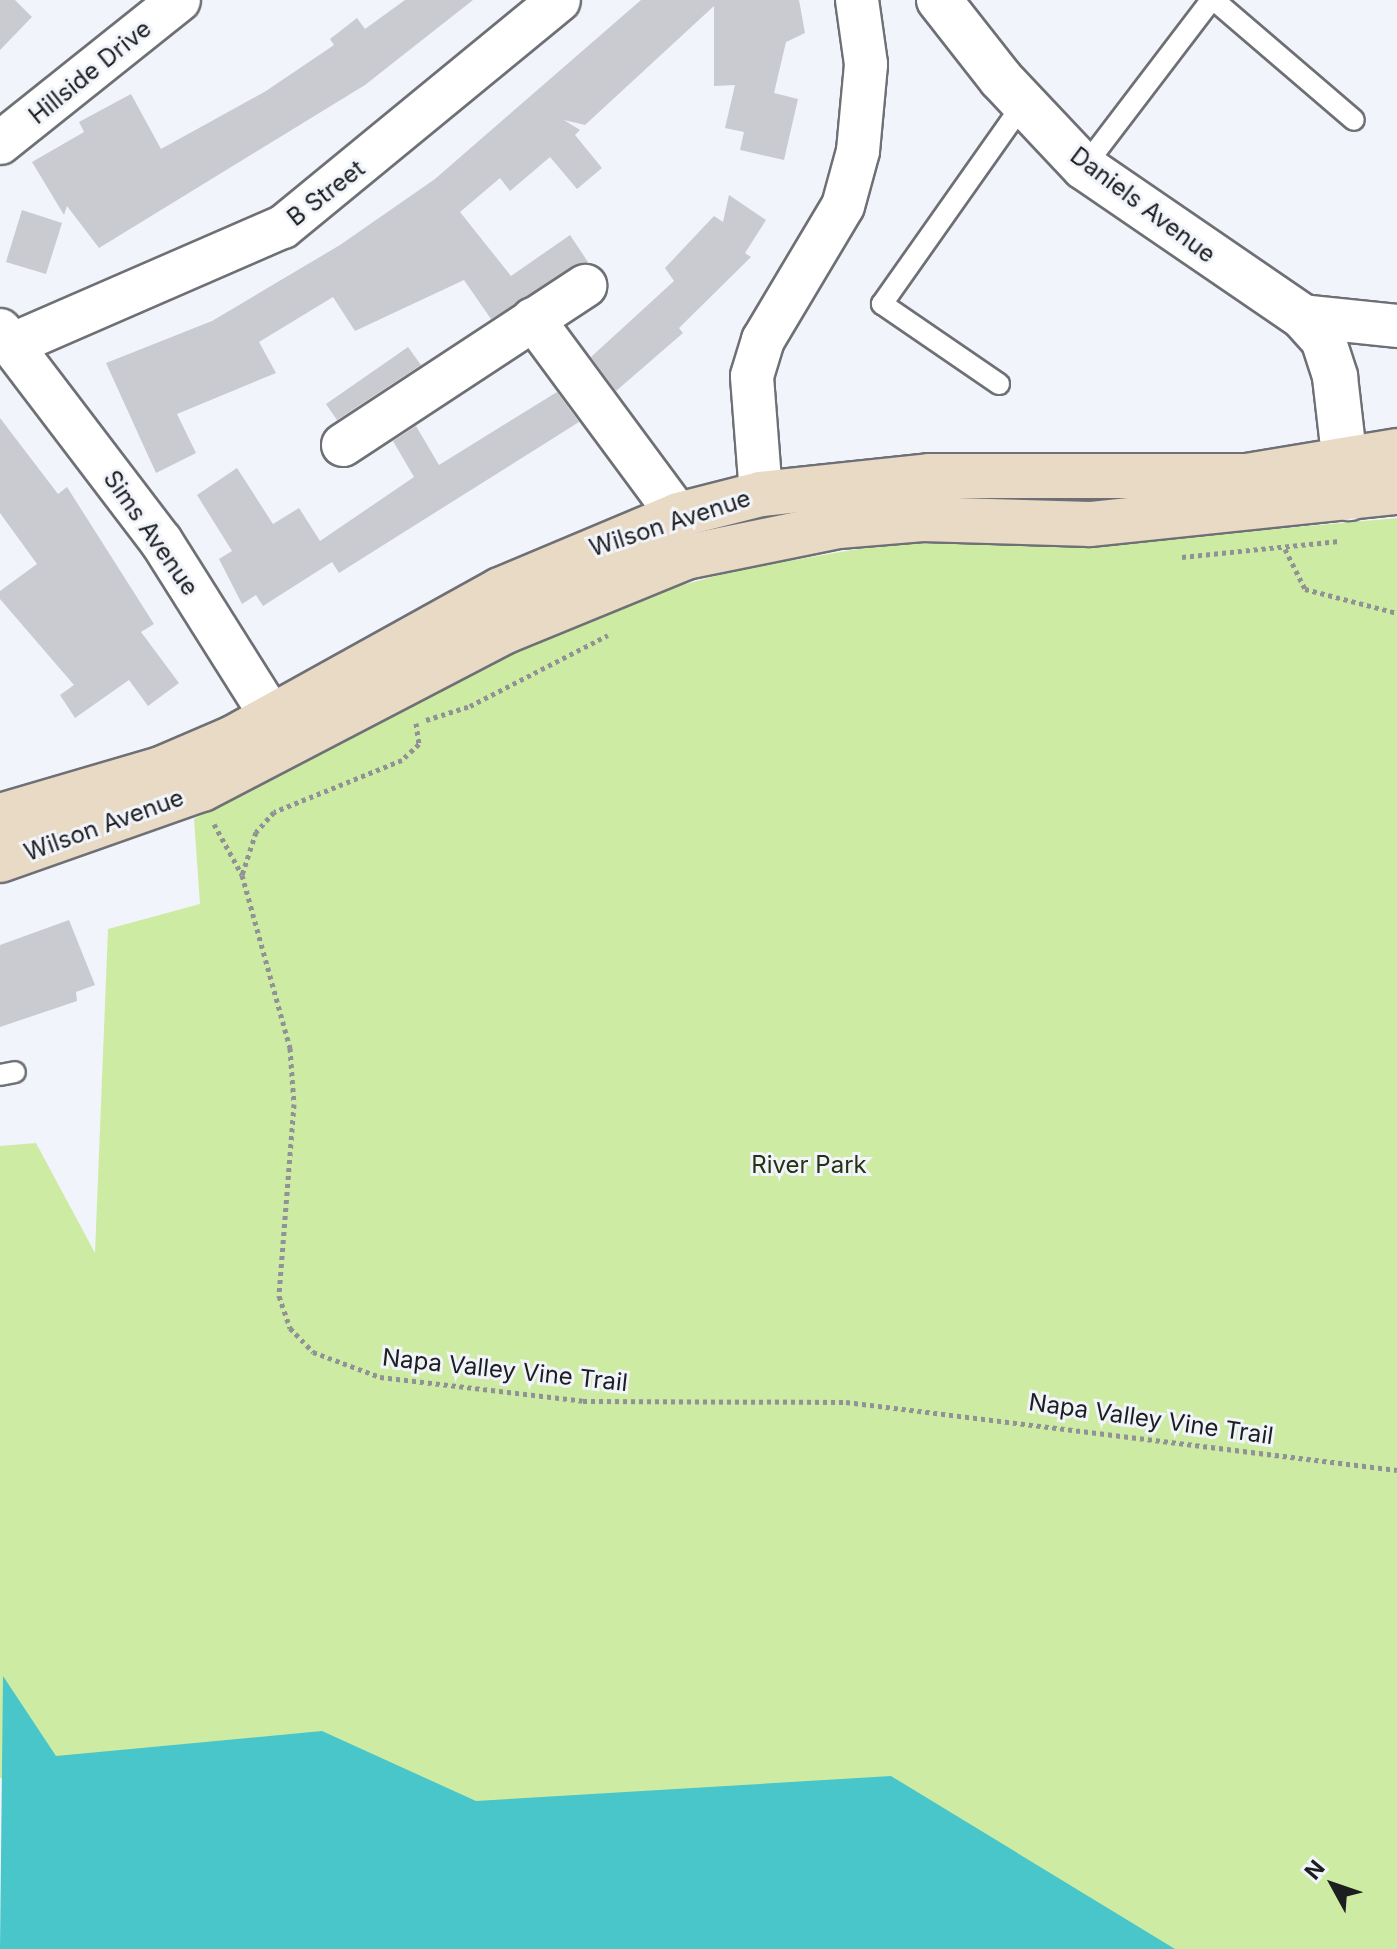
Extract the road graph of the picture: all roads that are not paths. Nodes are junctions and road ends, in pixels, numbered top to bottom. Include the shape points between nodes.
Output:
1 (179, 0) edge
2 (559, 0) edge
3 (857, 0) edge
4 (939, 0) edge
5 (1213, 0) edge
6 (1023, 104) junction
7 (1354, 120) dead end
8 (0, 143) edge
9 (1084, 167) junction
10 (585, 286) dead end
11 (1302, 316) junction
12 (533, 319) junction
13 (1397, 326) edge
14 (6, 338) edge
15 (999, 384) dead end
16 (343, 445) dead end
17 (1397, 451) edge
18 (1397, 492) edge
19 (761, 494) junction
20 (1347, 500) junction
21 (678, 515) junction
22 (281, 729) junction
23 (0, 816) edge
24 (0, 860) edge

1 - 8 street, Hillside Drive
2 - 14 street, B Street via 283,227
3 - 19 street via 866,64 858,151 843,206 763,340 752,376
4 - 6 street, Daniels Avenue
5 - 7 lane
5 - 9 lane
6 - 9 street, Daniels Avenue
6 - 15 lane via 882,304
9 - 11 street, Daniels Avenue
10 - 12 street
11 - 13 street, Daniels Avenue
11 - 20 street, Daniels Avenue via 1332,358
12 - 16 street
12 - 21 street
14 - 22 street, Sims Avenue via 161,541
17 - 20 main road, Wilson Avenue
18 - 20 main road, Wilson Avenue
19 - 20 main road, Wilson Avenue via 929,476 1246,476
19 - 21 main road, Wilson Avenue
20 - 22 main road, Wilson Avenue via 1090,524 923,519 741,544 607,585
21 - 22 main road, Wilson Avenue via 500,590
22 - 23 main road, Wilson Avenue
22 - 24 main road, Wilson Avenue via 202,789

